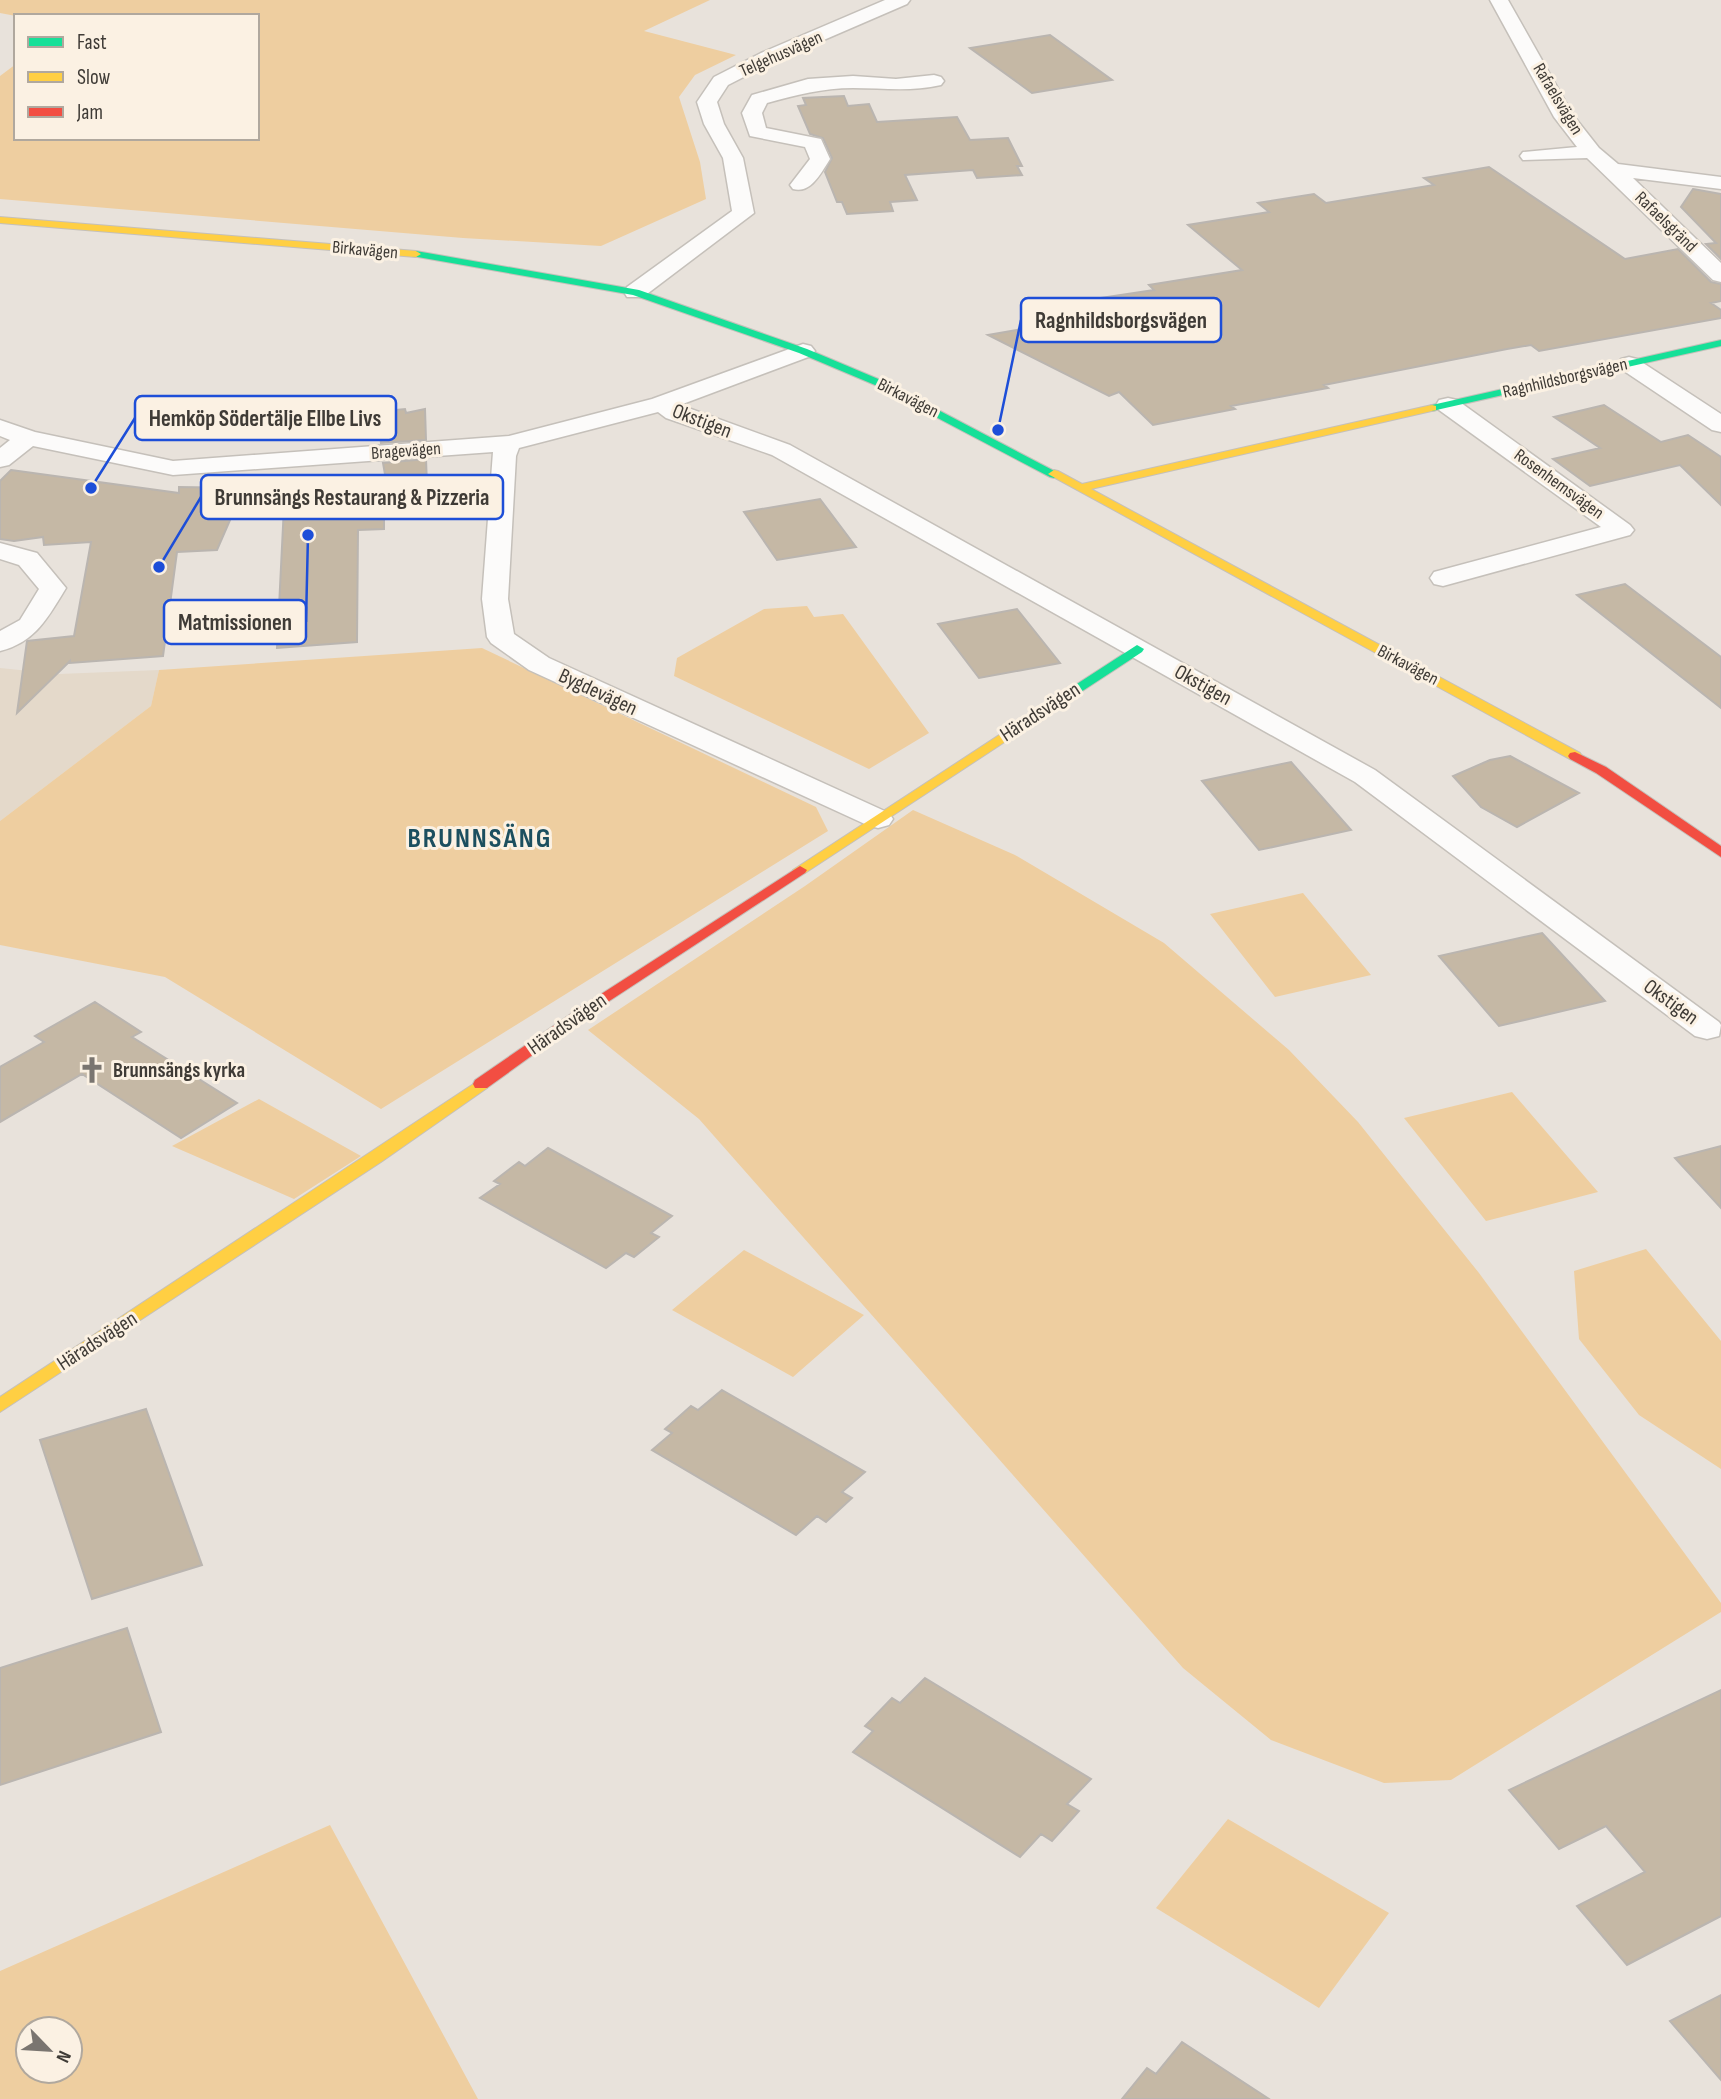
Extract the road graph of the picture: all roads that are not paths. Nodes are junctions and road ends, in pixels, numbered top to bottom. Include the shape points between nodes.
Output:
1 (901, 0) edge
2 (1499, 0) edge
3 (934, 81) dead end
4 (1591, 152) junction
5 (1530, 156) dead end
6 (1612, 169) junction
7 (1721, 183) edge
8 (800, 185) dead end
9 (0, 220) edge
10 (1721, 275) edge
11 (635, 292) junction
12 (1721, 343) edge
13 (803, 351) junction
14 (1629, 363) junction
15 (661, 404) junction
16 (1448, 405) junction
17 (1721, 425) edge
18 (0, 427) edge
19 (28, 439) junction
20 (509, 443) junction
21 (0, 460) edge
22 (1081, 488) junction
23 (0, 551) edge
24 (1443, 578) dead end
25 (0, 643) edge
26 (1137, 649) junction
27 (878, 819) junction
28 (1721, 853) edge
29 (1707, 1029) dead end
30 (0, 1406) edge

1 - 11 street, Telgehusvägen via 721,81 707,102 733,158 743,213
2 - 4 street, Rafaelsvägen via 1564,117
3 - 8 street via 808,85 759,99 752,113 757,132 814,143 820,159
4 - 5 street
4 - 6 street, Rafaelsvägen
6 - 7 street
6 - 10 street, Rafaelsgränd
9 - 11 street, Birkavägen via 434,256
11 - 13 street, Birkavägen
12 - 14 street, Ragnhildsborgsvägen
13 - 15 street, Bragevägen
13 - 22 street, Birkavägen via 879,383
14 - 16 street, Ragnhildsborgsvägen
14 - 17 street
15 - 20 street, Bragevägen
15 - 26 street, Okstigen via 781,450
16 - 22 street, Ragnhildsborgsvägen
16 - 24 street, Rosenhemsvägen via 1621,530
18 - 19 street, Bragevägen
19 - 20 street, Bragevägen via 173,468
19 - 21 street
20 - 27 street, Bygdevägen via 504,456 495,599 501,637 550,670
22 - 28 street, Birkavägen via 1601,770
23 - 25 street via 28,559 53,587 30,625
26 - 27 street, Häradsvägen
26 - 29 street, Okstigen via 1365,775
27 - 30 street, Häradsvägen via 586,1010 375,1158

